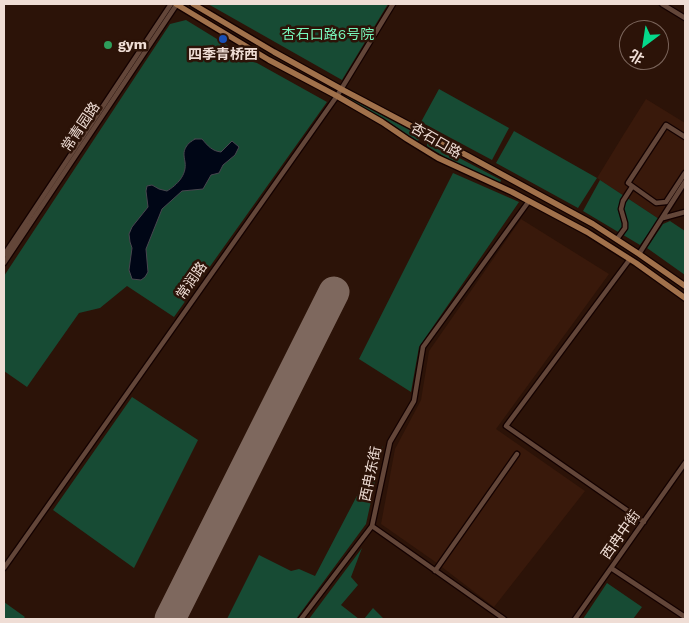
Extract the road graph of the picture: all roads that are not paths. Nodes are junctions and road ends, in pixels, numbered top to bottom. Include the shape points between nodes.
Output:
1 (171, 4) edge
2 (176, 4) edge
3 (193, 4) edge
4 (393, 4) edge
5 (662, 4) edge
6 (685, 18) edge
7 (341, 90) junction
8 (337, 96) junction
9 (685, 137) edge
10 (685, 173) edge
11 (685, 182) edge
12 (632, 187) junction
13 (529, 201) junction
14 (685, 212) edge
15 (662, 218) junction
16 (617, 240) junction
17 (8, 249) edge
18 (638, 254) junction
19 (4, 255) edge
20 (630, 259) junction
21 (4, 264) edge
22 (685, 286) edge
23 (685, 298) edge
24 (517, 454) dead end
25 (685, 463) edge
26 (644, 522) junction
27 (372, 526) junction
28 (4, 568) edge
29 (611, 568) junction
30 (435, 571) junction
31 (685, 617) edge
32 (301, 619) edge
33 (504, 619) edge
34 (575, 619) edge

1 - 17 street, 常青园路
2 - 8 main road, 杏石口路 via 268,60
2 - 17 street, 常青园路
3 - 7 main road, 杏石口路
4 - 7 street, 常润路
5 - 6 street
7 - 8 street, 常润路
7 - 16 main road, 杏石口路 via 468,156
8 - 13 main road, 杏石口路 via 438,158
8 - 28 street, 常润路
9 - 12 street via 666,125 628,183
10 - 12 street via 666,202 656,203
11 - 15 street
12 - 16 street via 623,201 621,209 625,228
13 - 20 main road, 杏石口路
13 - 27 street, 西冉东街 via 423,347 414,401 390,442
14 - 15 street
15 - 18 street
16 - 18 main road, 杏石口路
17 - 19 street, 常青园路
17 - 21 street, 常青园路
18 - 22 main road, 杏石口路
20 - 23 main road, 杏石口路
20 - 26 street via 506,426
24 - 30 street
25 - 26 street, 西冉中街
26 - 29 street, 西冉中街
27 - 30 street
27 - 32 street, 西冉东街
29 - 31 street
29 - 34 street, 西冉中街
30 - 33 street

